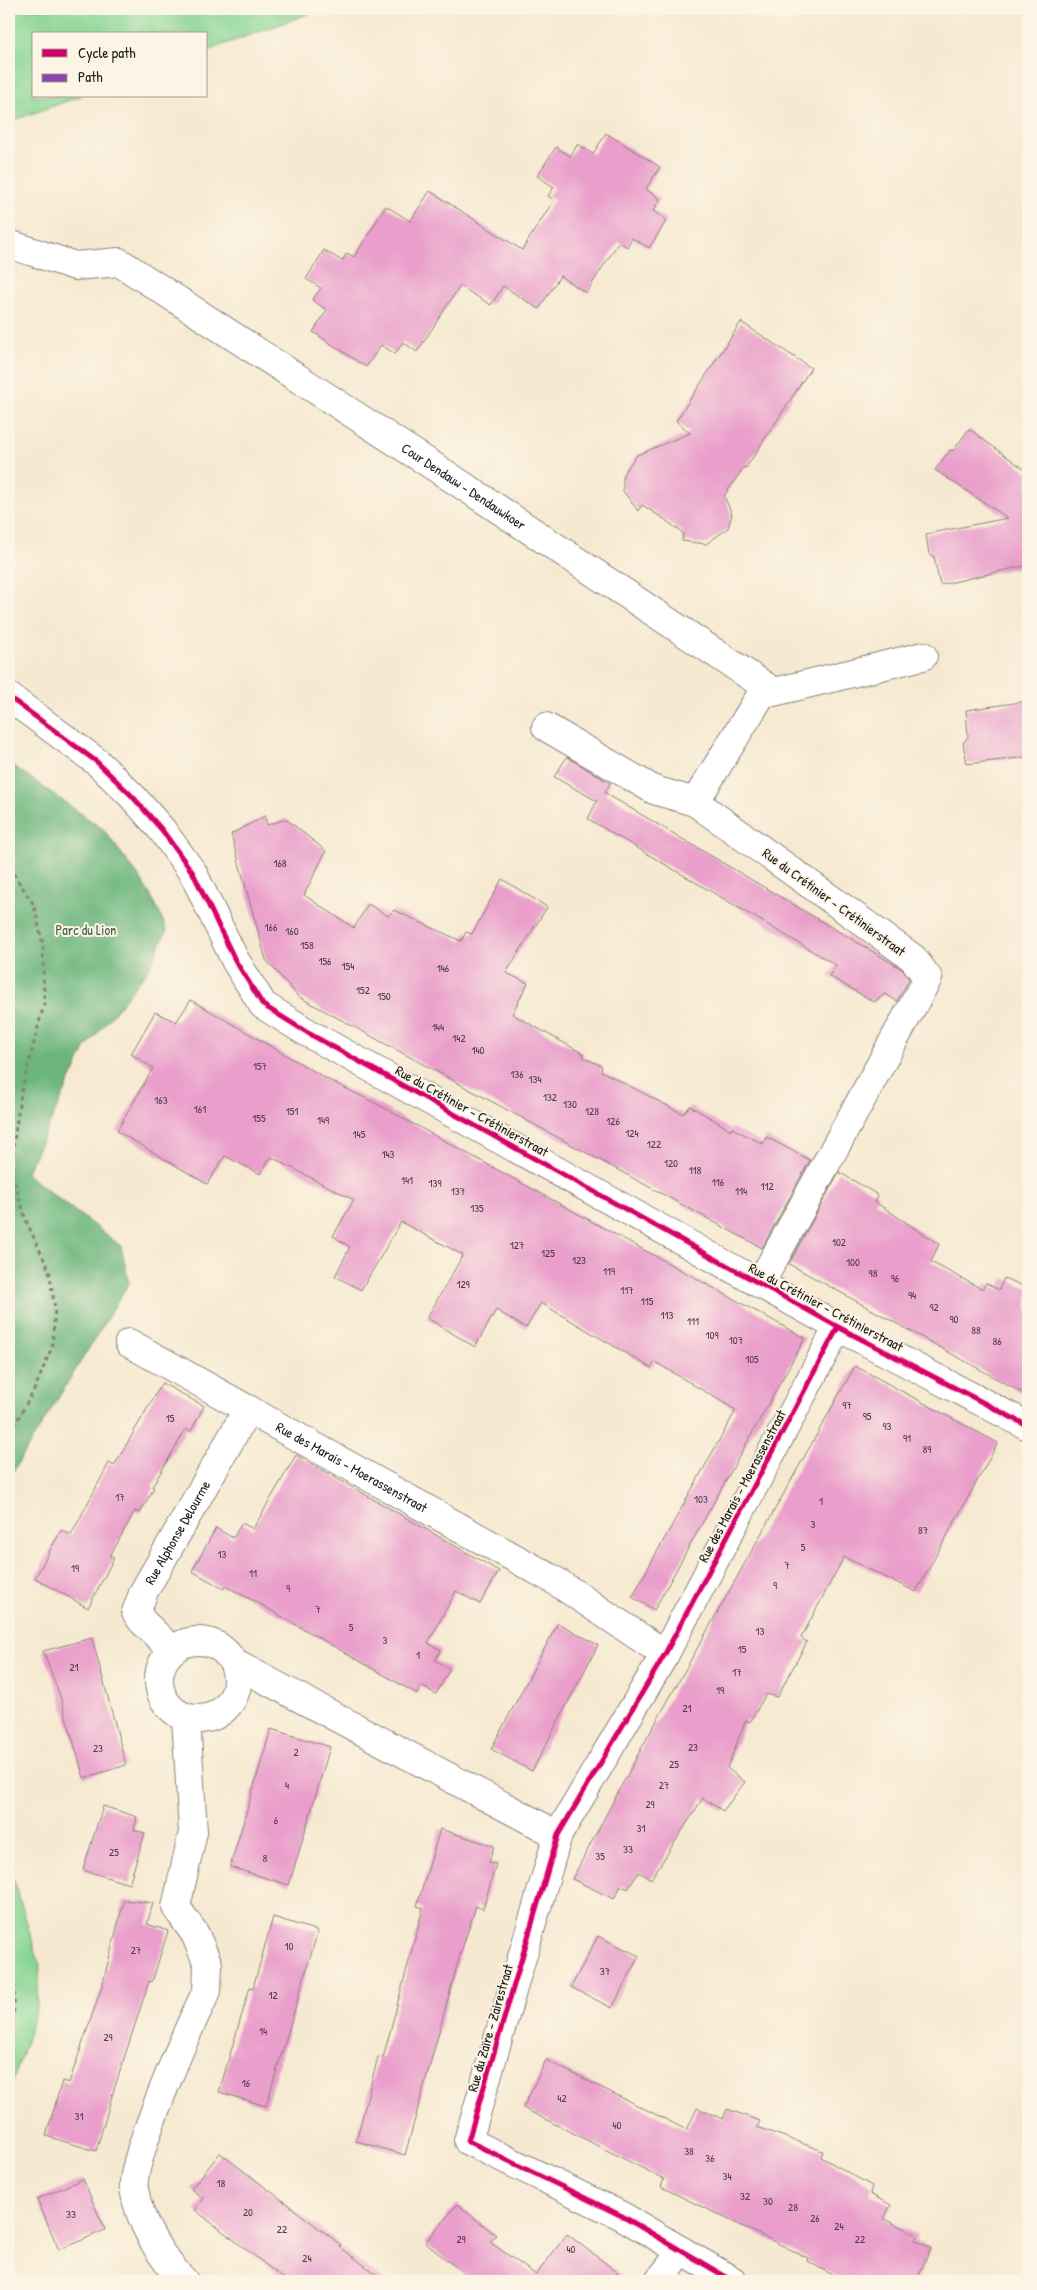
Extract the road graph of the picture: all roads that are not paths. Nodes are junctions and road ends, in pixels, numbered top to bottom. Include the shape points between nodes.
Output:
1 (9, 244) edge
2 (924, 656) dead end
3 (766, 687) junction
4 (9, 697) edge
5 (546, 727) dead end
6 (695, 802) junction
7 (760, 1284) junction
8 (838, 1327) junction
9 (129, 1343) dead end
10 (248, 1409) junction
11 (1028, 1426) edge
12 (171, 1649) junction
13 (665, 1654) junction
14 (234, 1663) junction
15 (186, 1718) junction
16 (558, 1835) junction
17 (682, 2251) junction
18 (184, 2281) edge
19 (659, 2281) edge
20 (733, 2281) edge

1 - 3 street, Cour Dendauw - Dendauwkoer via 74,266 119,262
2 - 3 street via 774,692
3 - 6 street
4 - 7 street, Rue du Crétinier - Crétinierstraat via 97,762 162,830 193,873 235,960 263,1005
5 - 6 street, Rue du Crétinier - Crétinierstraat via 654,790
6 - 7 street, Rue du Crétinier - Crétinierstraat via 913,958 928,978
7 - 8 street, Rue du Crétinier - Crétinierstraat
8 - 11 street, Rue du Crétinier - Crétinierstraat
8 - 13 street, Rue des Marais - Moerassenstraat
9 - 10 street, Rue des Marais - Moerassenstraat
10 - 12 street, Rue Alphonse Delourme via 144,1591 136,1612
10 - 13 street, Rue des Marais - Moerassenstraat via 554,1580
12 - 14 street via 196,1639 221,1647
12 - 15 street via 160,1664 159,1692 172,1710
13 - 16 street, Rue du Zaïre - Zairestraat
14 - 15 street via 237,1689 228,1706 210,1718
14 - 16 street
15 - 18 street via 193,1832 176,1908 195,1934 208,1964 207,1991 142,2146 133,2188 144,2224 166,2263
16 - 17 street, Rue du Zaïre - Zairestraat via 468,2141 622,2216
17 - 19 street
17 - 20 street, Rue du Zaïre - Zairestraat

